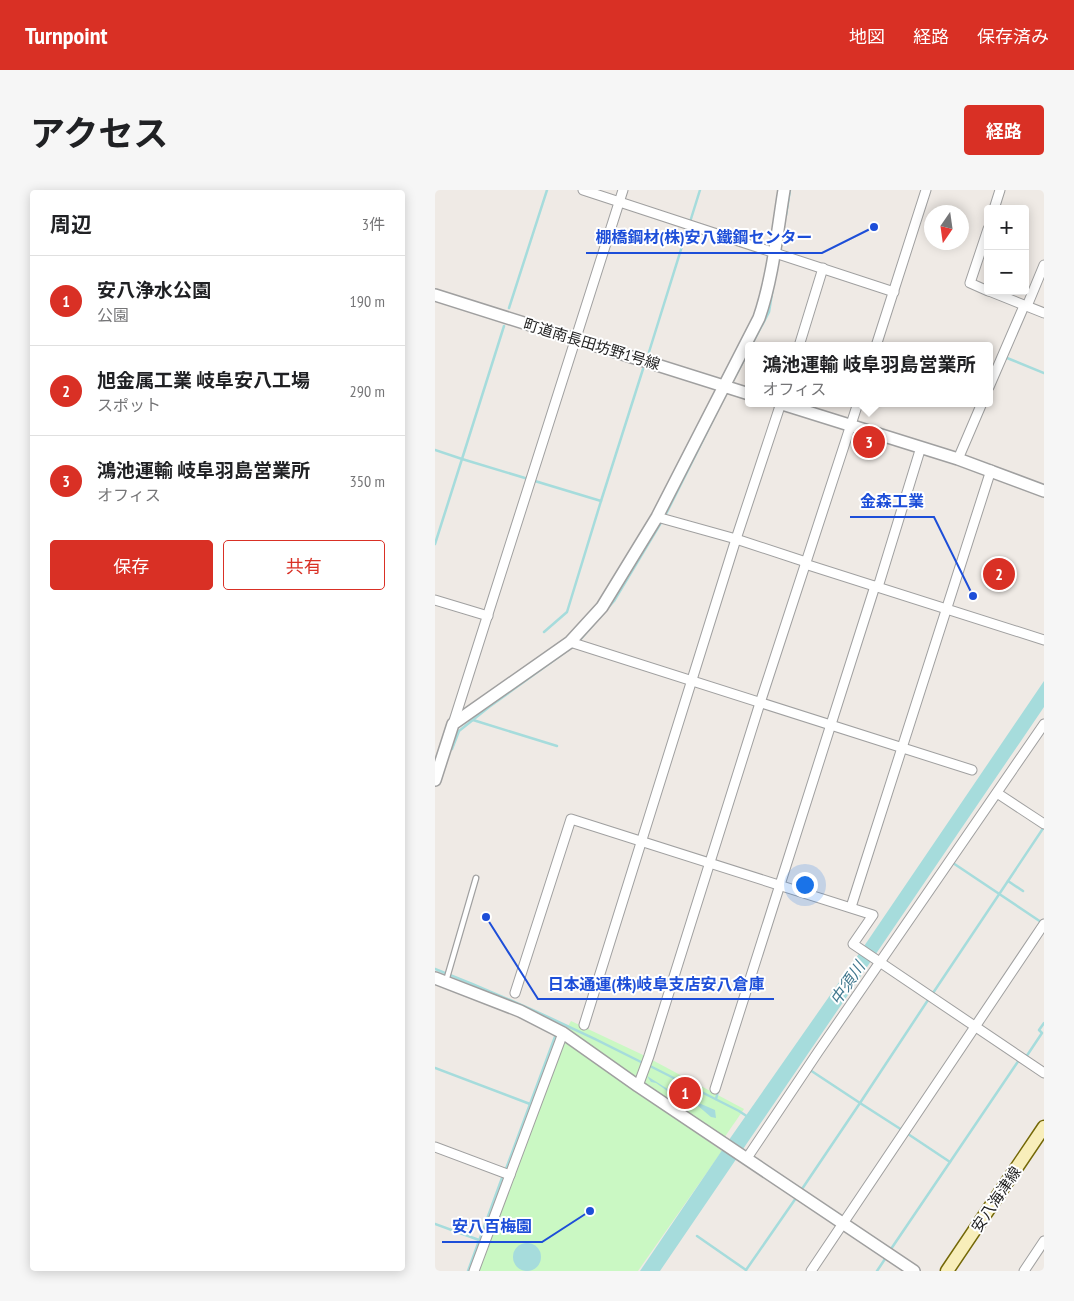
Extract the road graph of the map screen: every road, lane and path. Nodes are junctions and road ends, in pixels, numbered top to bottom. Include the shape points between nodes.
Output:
1 (583, 190) edge
2 (623, 190) edge
3 (784, 190) edge
4 (926, 190) edge
5 (1000, 190) edge
6 (620, 202) junction
7 (995, 205) edge
8 (984, 241) edge
9 (775, 252) junction
10 (1044, 265) edge
11 (823, 268) junction
12 (984, 289) edge
13 (894, 292) junction
14 (435, 295) edge
15 (998, 295) edge
16 (1025, 306) junction
17 (1044, 313) edge
18 (576, 339) junction
19 (747, 342) edge
20 (800, 342) edge
21 (878, 342) edge
22 (745, 345) edge
23 (993, 378) edge
24 (724, 386) junction
25 (745, 393) edge
26 (779, 407) edge
27 (793, 407) edge
28 (857, 407) edge
29 (980, 407) edge
30 (851, 425) junction
31 (921, 447) junction
32 (958, 458) junction
33 (991, 470) junction
34 (1044, 491) edge
35 (657, 517) junction
36 (736, 539) junction
37 (805, 563) junction
38 (876, 587) junction
39 (435, 600) edge
40 (946, 609) junction
41 (488, 616) junction
42 (1044, 640) edge
43 (570, 642) junction
44 (691, 682) junction
45 (760, 703) junction
46 (453, 724) junction
47 (1044, 724) edge
48 (830, 726) junction
49 (901, 748) junction
50 (972, 770) dead end
51 (436, 773) edge
52 (997, 793) junction
53 (1044, 824) edge
54 (642, 841) junction
55 (710, 863) junction
56 (476, 878) dead end
57 (779, 884) junction
58 (851, 907) junction
59 (1044, 924) edge
60 (877, 961) junction
61 (441, 980) edge
62 (515, 993) dead end
63 (584, 1025) dead end
64 (975, 1026) junction
65 (563, 1033) junction
66 (1044, 1073) edge
67 (638, 1086) junction
68 (715, 1089) dead end
69 (1044, 1127) edge
70 (435, 1147) edge
71 (746, 1157) junction
72 (510, 1175) junction
73 (843, 1223) junction
74 (1044, 1241) edge
75 (474, 1271) edge
76 (811, 1271) edge
77 (914, 1271) edge
78 (947, 1271) edge
79 (1024, 1271) edge

1 - 6 street
2 - 6 street
3 - 9 street
4 - 13 street
5 - 7 street
6 - 9 street
6 - 18 street
8 - 12 street via 970,283
9 - 11 street
9 - 19 street via 759,318
10 - 16 street
11 - 13 street
11 - 20 street
13 - 21 street
14 - 18 street, 町道南長田坊野1号線
15 - 16 street
16 - 17 street
16 - 23 street
18 - 24 street, 町道南長田坊野1号線
18 - 41 street
22 - 24 street
24 - 25 street, 町道南長田坊野1号線
24 - 35 street
26 - 36 street
27 - 30 street
28 - 30 street
29 - 32 street
30 - 31 street
30 - 37 street
31 - 32 street
31 - 38 street
32 - 33 street
33 - 34 street
33 - 40 street
35 - 36 street
35 - 43 street via 602,607
36 - 37 street
36 - 44 street
37 - 38 street
37 - 45 street
38 - 40 street
38 - 48 street
39 - 41 street
40 - 42 street
40 - 49 street
41 - 46 street
43 - 44 street
43 - 46 street
44 - 45 street
44 - 54 street
45 - 48 street
45 - 55 street
46 - 51 street
47 - 52 street
48 - 49 street
48 - 57 street
49 - 50 street
49 - 58 street
52 - 53 street
52 - 60 street
54 - 55 street
54 - 62 street via 571,819
54 - 63 street
55 - 57 street
55 - 67 street
56 - 61 lane
57 - 58 street
57 - 68 street
58 - 60 street via 873,915 853,944
59 - 64 street
60 - 64 street
60 - 71 street
61 - 65 street via 520,1011
64 - 66 street
64 - 73 street
65 - 67 street
65 - 72 street
67 - 71 street
69 - 78 main road, 安八海津線
70 - 72 street
71 - 73 street
72 - 75 street
73 - 76 street
73 - 77 street
74 - 79 street

